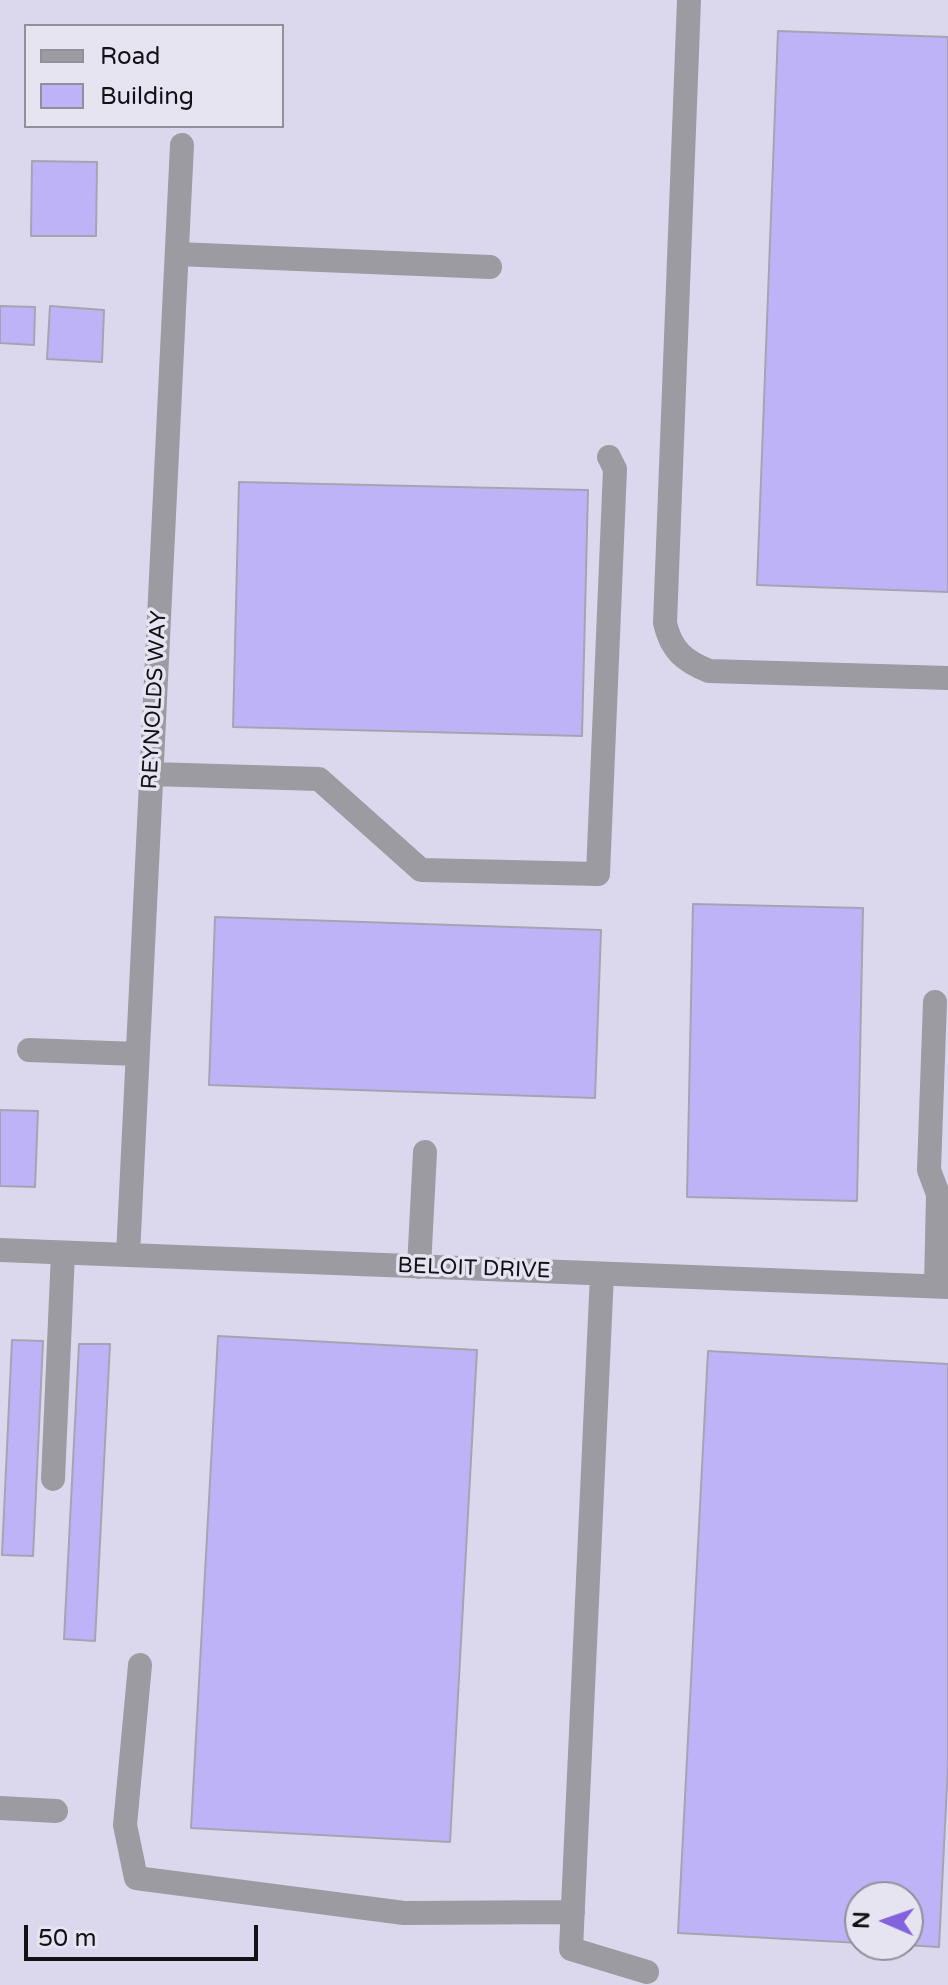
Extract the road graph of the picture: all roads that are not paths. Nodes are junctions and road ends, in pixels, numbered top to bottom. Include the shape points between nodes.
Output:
1 (689, 0) edge
2 (182, 145) dead end
3 (177, 254) junction
4 (490, 267) dead end
5 (609, 457) dead end
6 (948, 678) edge
7 (151, 774) junction
8 (935, 1002) dead end
9 (29, 1050) dead end
10 (137, 1054) junction
11 (425, 1152) dead end
12 (0, 1250) edge
13 (63, 1253) junction
14 (128, 1255) junction
15 (419, 1267) junction
16 (602, 1274) junction
17 (942, 1287) edge
18 (53, 1479) dead end
19 (140, 1665) dead end
20 (0, 1808) edge
21 (56, 1811) dead end
22 (573, 1912) junction
23 (647, 1972) dead end

1 - 6 street via 668,636 679,655 709,671
2 - 3 street, REYNOLDS WAY
3 - 4 street
3 - 7 street, REYNOLDS WAY
5 - 7 street via 615,469 598,874 421,870 319,779
7 - 10 street, REYNOLDS WAY
8 - 17 street via 929,1170 938,1194
9 - 10 street
10 - 14 street, REYNOLDS WAY
11 - 15 street
12 - 13 street, BELOIT DRIVE
13 - 14 street, BELOIT DRIVE
13 - 18 street
14 - 15 street, BELOIT DRIVE
15 - 16 street, BELOIT DRIVE
16 - 17 street, BELOIT DRIVE
16 - 22 street
19 - 22 street via 125,1825 136,1878 404,1913
20 - 21 street
22 - 23 street via 571,1949

